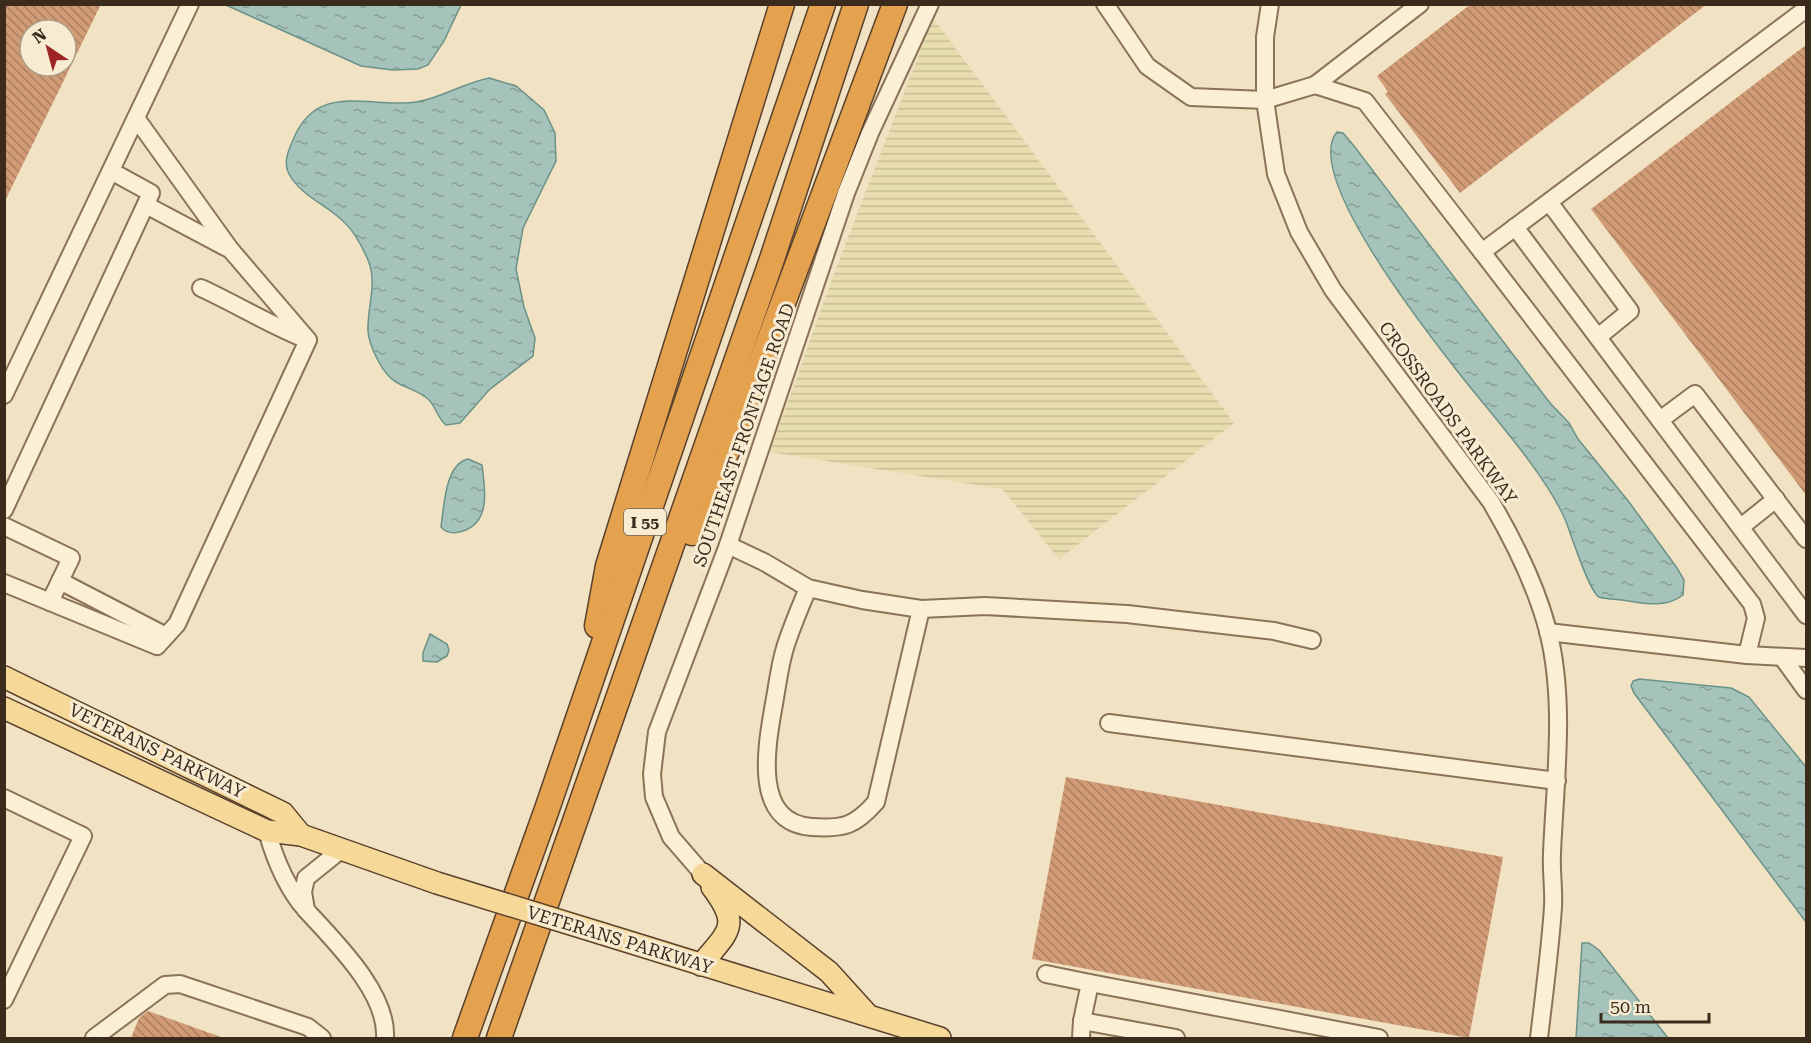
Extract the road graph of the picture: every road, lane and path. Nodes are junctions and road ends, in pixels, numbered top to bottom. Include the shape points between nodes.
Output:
1 (190, 4) edge
2 (782, 4) edge
3 (822, 4) edge
4 (856, 4) edge
5 (895, 4) edge
6 (930, 4) edge
7 (1105, 4) edge
8 (1270, 4) edge
9 (1420, 4) edge
10 (1806, 9) edge
11 (1315, 85) junction
12 (1265, 100) junction
13 (136, 118) junction
14 (111, 171) junction
15 (1549, 202) junction
16 (146, 205) junction
17 (1515, 227) junction
18 (230, 249) junction
19 (1482, 252) junction
20 (201, 288) dead end
21 (1598, 337) junction
22 (308, 340) junction
23 (4, 395) edge
24 (1660, 420) junction
25 (1776, 499) junction
26 (4, 510) edge
27 (4, 526) edge
28 (1741, 527) junction
29 (1806, 539) edge
30 (728, 545) junction
31 (60, 581) junction
32 (4, 583) edge
33 (808, 588) junction
34 (50, 602) junction
35 (921, 609) junction
36 (1806, 615) edge
37 (1548, 632) junction
38 (166, 636) junction
39 (1312, 640) dead end
40 (1747, 655) junction
41 (1782, 657) junction
42 (1806, 658) edge
43 (4, 677) edge
44 (1806, 690) edge
45 (4, 708) edge
46 (579, 715) junction
47 (611, 723) junction
48 (1109, 723) dead end
49 (1557, 781) junction
50 (4, 798) edge
51 (267, 831) junction
52 (301, 835) junction
53 (342, 849) junction
54 (703, 874) junction
55 (306, 910) junction
56 (701, 965) junction
57 (1046, 974) dead end
58 (1090, 983) junction
59 (4, 1000) edge
60 (867, 1014) junction
61 (1082, 1021) junction
62 (94, 1038) edge
63 (322, 1038) edge
64 (386, 1038) edge
65 (465, 1038) edge
66 (499, 1038) edge
67 (940, 1038) edge
68 (1072, 1038) edge
69 (1082, 1038) edge
70 (1176, 1038) edge
71 (1379, 1038) edge
72 (1539, 1038) edge

1 - 13 street
2 - 46 highway via 608,566
3 - 46 highway, I 55
4 - 47 highway, I 55
5 - 47 highway via 731,442
6 - 30 street, SOUTHEAST FRONTAGE ROAD via 846,193
7 - 12 street via 1147,66 1184,93 1191,97
8 - 12 street, CROSSROADS PARKWAY via 1265,37
9 - 11 street
10 - 15 street
11 - 12 street
11 - 19 street via 1365,101
12 - 37 street, CROSSROADS PARKWAY via 1276,174 1299,232 1334,290 1491,502 1536,591
13 - 14 street
13 - 18 street
14 - 16 street via 151,193
14 - 23 street
15 - 17 street
15 - 21 street via 1630,311
16 - 18 street
16 - 26 street
17 - 19 street
17 - 21 street
18 - 22 street
19 - 40 street via 1752,604 1756,618
20 - 22 street via 270,325
21 - 24 street
22 - 38 street via 177,624
24 - 25 street via 1695,394
24 - 28 street
25 - 28 street
25 - 29 street
27 - 31 street via 71,558
28 - 36 street
30 - 33 street
30 - 54 street, SOUTHEAST FRONTAGE ROAD via 657,732 652,774 654,797 671,837
31 - 34 street
31 - 38 street
32 - 34 street
33 - 35 street
33 - 35 street via 784,649 767,742 768,784 774,805 784,819 799,826 836,828 860,821 876,802
34 - 38 street via 156,646
35 - 39 street via 985,606 1127,614 1274,631
37 - 40 street
37 - 49 street, CROSSROADS PARKWAY via 1556,676
40 - 41 street
41 - 42 street
41 - 44 street
43 - 52 main road, VETERANS PARKWAY via 283,813
45 - 51 main road, VETERANS PARKWAY
46 - 65 highway, I 55
47 - 66 highway, I 55
48 - 49 street
49 - 72 street, CROSSROADS PARKWAY via 1553,905
50 - 59 street via 83,836
51 - 52 main road, VETERANS PARKWAY
51 - 55 street via 282,873
52 - 53 main road, VETERANS PARKWAY
53 - 55 street via 306,878
53 - 56 main road, VETERANS PARKWAY, bridge via 437,883
54 - 56 main road via 727,907 730,923
54 - 60 main road via 829,972
55 - 64 street via 371,990 386,1026
56 - 60 main road, VETERANS PARKWAY
57 - 58 street
58 - 61 street
58 - 71 street
60 - 67 main road, VETERANS PARKWAY
61 - 68 street
61 - 69 street
61 - 70 street
62 - 63 street via 165,985 180,984 308,1027

